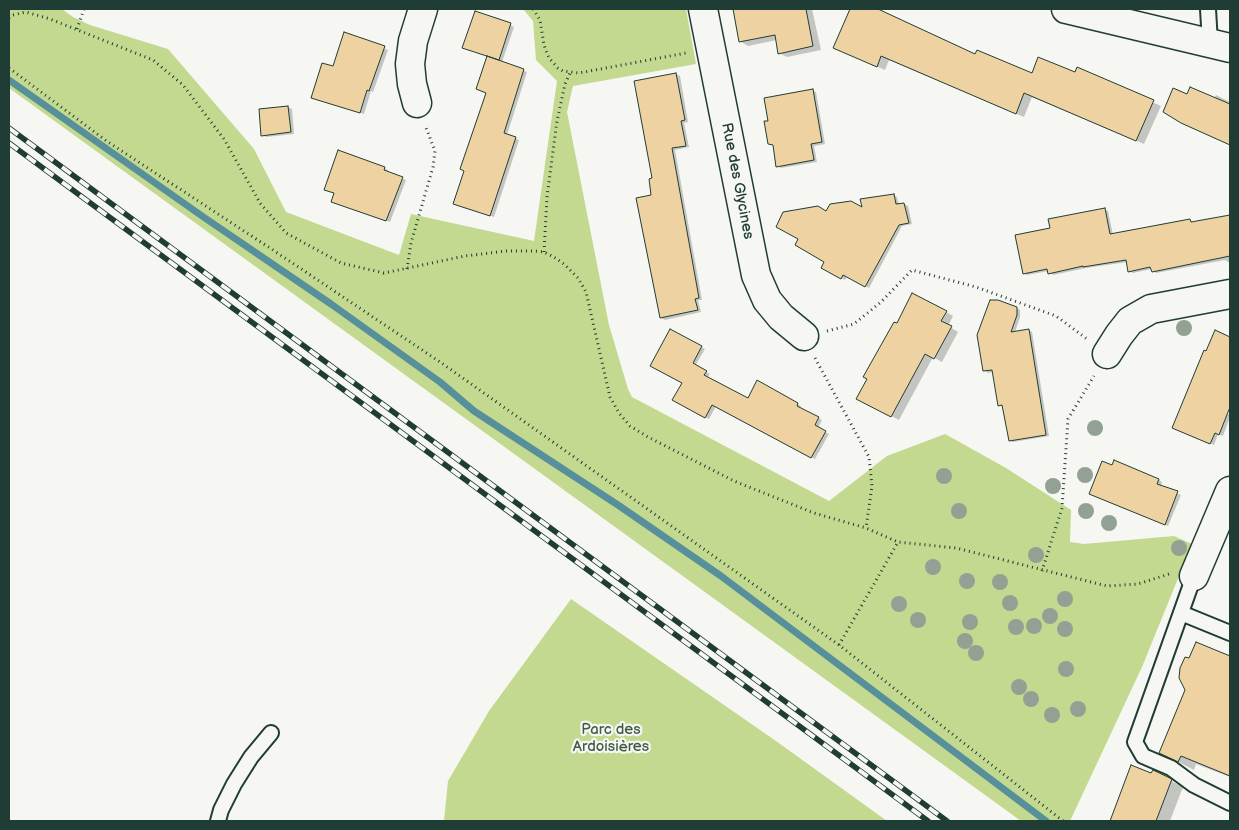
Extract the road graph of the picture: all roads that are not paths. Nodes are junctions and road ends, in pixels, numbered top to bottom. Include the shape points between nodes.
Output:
1 (422, 9) edge
2 (703, 9) edge
3 (1066, 9) edge
4 (1208, 9) edge
5 (1220, 45) edge
6 (417, 103) dead end
7 (1230, 294) edge
8 (804, 336) dead end
9 (1108, 354) road end
10 (1230, 491) edge
11 (1185, 574) joint
12 (1181, 613) junction
13 (1230, 633) edge
14 (271, 733) dead end
15 (1230, 803) edge
16 (218, 821) edge

1 - 6 street via 410,64
2 - 8 street, Rue des Glycines via 756,275 767,300
3 - 5 street
4 - 5 lane
7 - 9 street via 1151,308 1130,322
10 - 11 street
11 - 12 lane
12 - 13 lane
12 - 15 lane via 1135,742 1143,756 1172,768 1194,785
14 - 16 lane via 234,784

